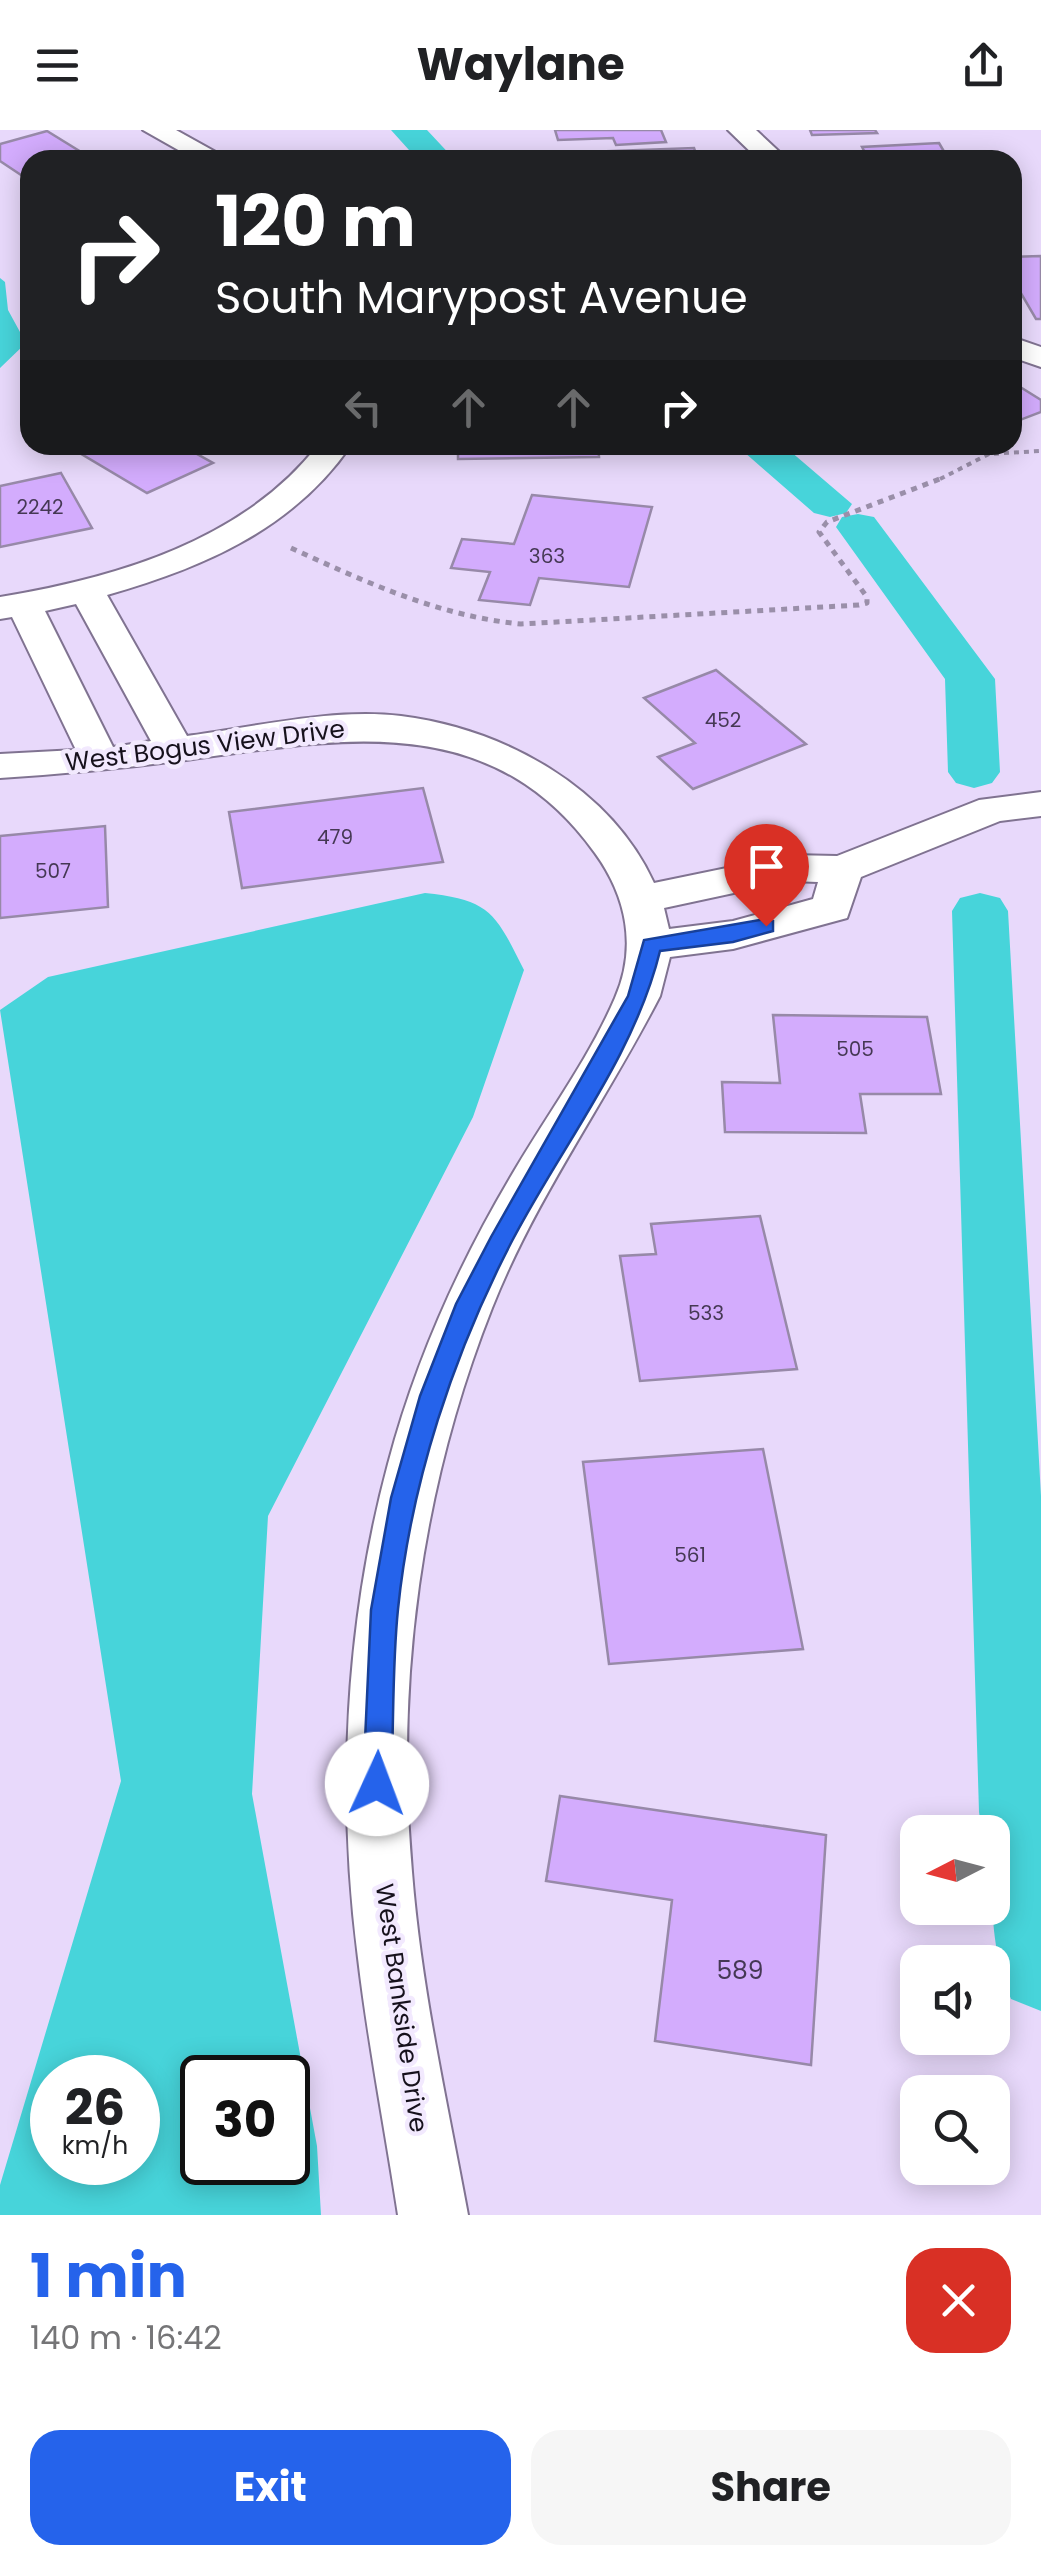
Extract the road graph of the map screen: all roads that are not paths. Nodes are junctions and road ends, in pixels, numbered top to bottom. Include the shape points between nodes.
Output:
1 (156, 130) edge
2 (741, 130) edge
3 (197, 150) edge
4 (764, 150) edge
5 (327, 455) edge
6 (86, 590) junction
7 (12, 607) edge
8 (175, 750) junction
9 (100, 760) junction
10 (0, 766) edge
11 (1041, 804) edge
12 (646, 922) junction
13 (433, 2215) edge

1 - 3 street
2 - 4 street
5 - 6 street via 294,494 198,552
6 - 7 street
6 - 8 street
7 - 9 street
8 - 9 street, West Bogus View Drive
8 - 12 street, West Bogus View Drive via 338,727 402,728 466,745 537,774 599,830 627,868
9 - 10 street, West Bogus View Drive
11 - 12 street via 993,809 842,869 790,868
12 - 13 street, West Bankside Drive via 638,996 502,1237 432,1396 384,1610 377,1784 389,1951

